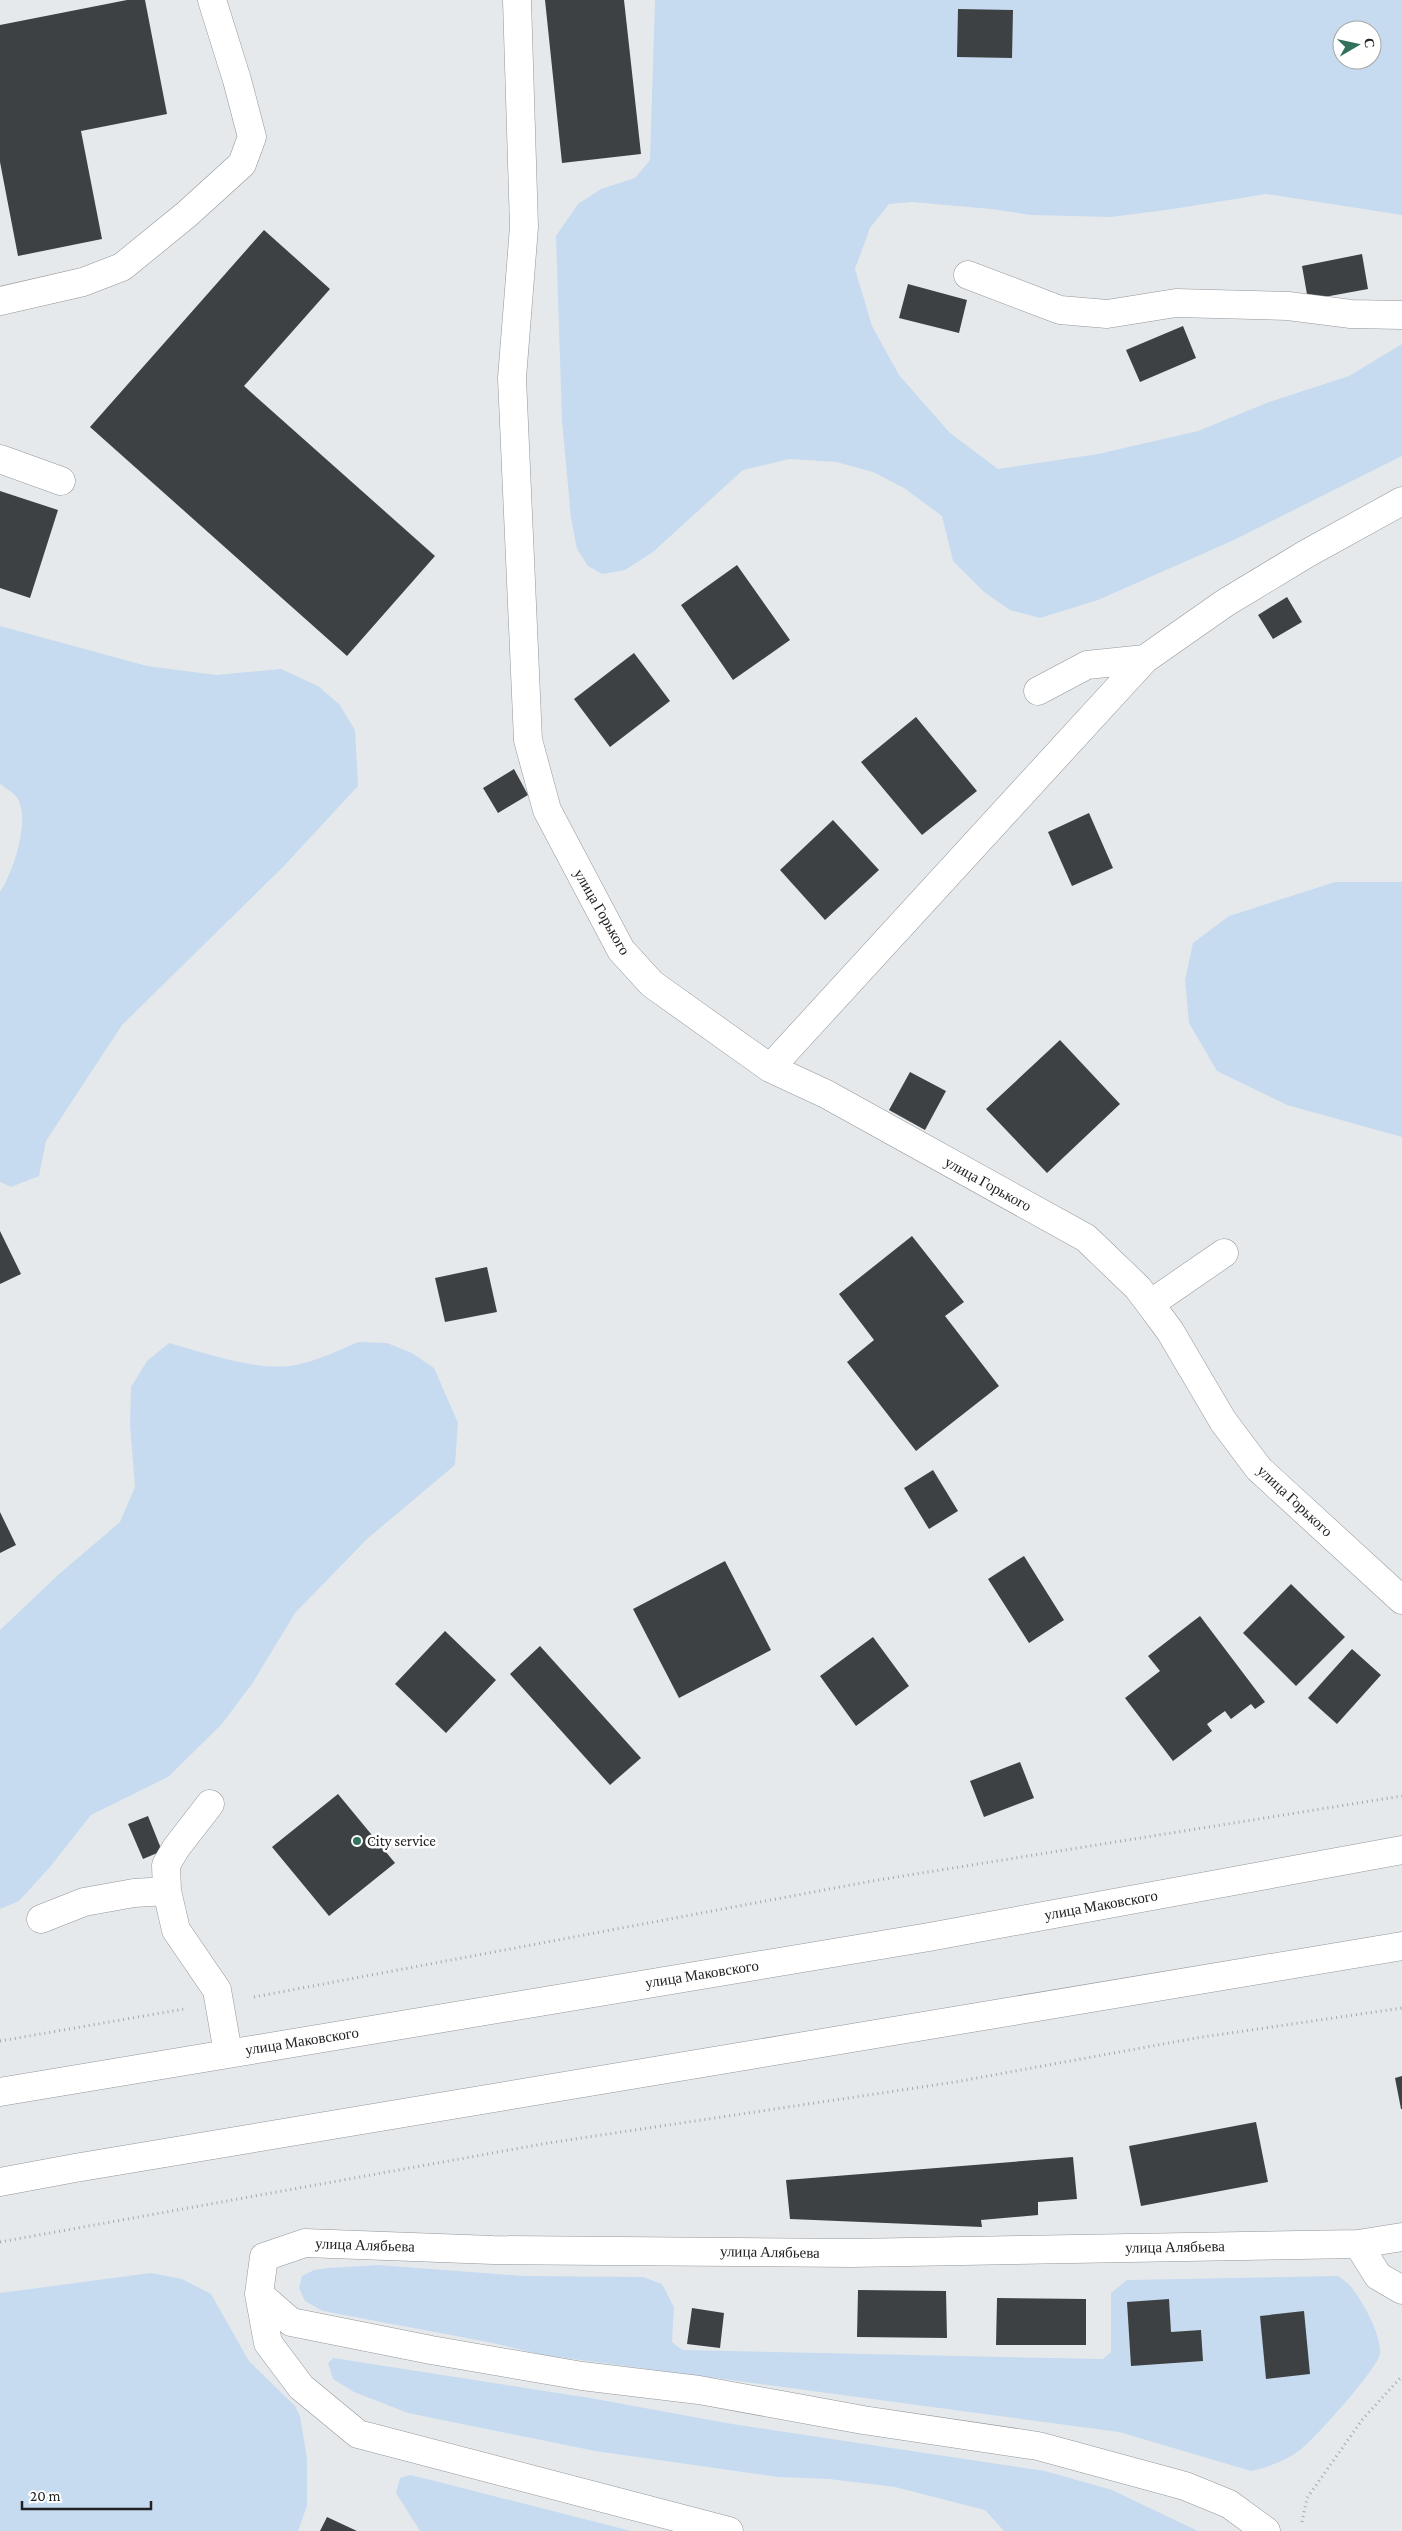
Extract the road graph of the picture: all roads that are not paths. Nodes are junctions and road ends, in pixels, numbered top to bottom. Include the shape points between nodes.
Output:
1 (212, 0) edge
2 (517, 0) edge
3 (968, 275) dead end
4 (0, 301) edge
5 (1402, 315) edge
6 (0, 459) edge
7 (61, 481) dead end
8 (1402, 501) edge
9 (1145, 659) junction
10 (1038, 691) dead end
11 (770, 1068) junction
12 (1224, 1253) dead end
13 (1150, 1304) junction
14 (1402, 1600) edge
15 (210, 1804) dead end
16 (1402, 1850) edge
17 (167, 1891) junction
18 (41, 1919) dead end
19 (1402, 1946) edge
20 (228, 2053) junction
21 (0, 2092) edge
22 (0, 2182) edge
23 (1402, 2238) edge
24 (1358, 2244) junction
25 (1402, 2290) edge
26 (259, 2294) junction
27 (729, 2531) edge
28 (1266, 2531) edge

1 - 4 main road via 252,137 242,164 122,267 83,282
2 - 11 main road, улица Горького via 524,227 512,378 528,740 547,810 621,950 652,984
3 - 5 main road via 1060,310 1107,314 1185,303 1288,306 1350,314
6 - 7 main road
8 - 9 main road via 1225,603
9 - 10 main road via 1088,665
9 - 11 main road
11 - 13 main road, улица Горького via 826,1094 1086,1238 1138,1288
12 - 13 main road
13 - 14 main road, улица Горького via 1170,1331 1222,1421 1259,1469
15 - 17 main road via 166,1865
16 - 20 main road, улица Маковского via 929,1936
17 - 18 main road via 84,1902
17 - 20 main road via 176,1930 217,1990
19 - 22 main road
20 - 21 main road, улица Маковского
23 - 24 main road, улица Алябьева
24 - 25 main road via 1378,2276
24 - 26 main road, улица Алябьева via 852,2253 493,2250 305,2243 264,2257
26 - 27 main road via 268,2343 301,2387 358,2434
26 - 28 main road via 292,2322 430,2350 1038,2446 1185,2486 1229,2504

